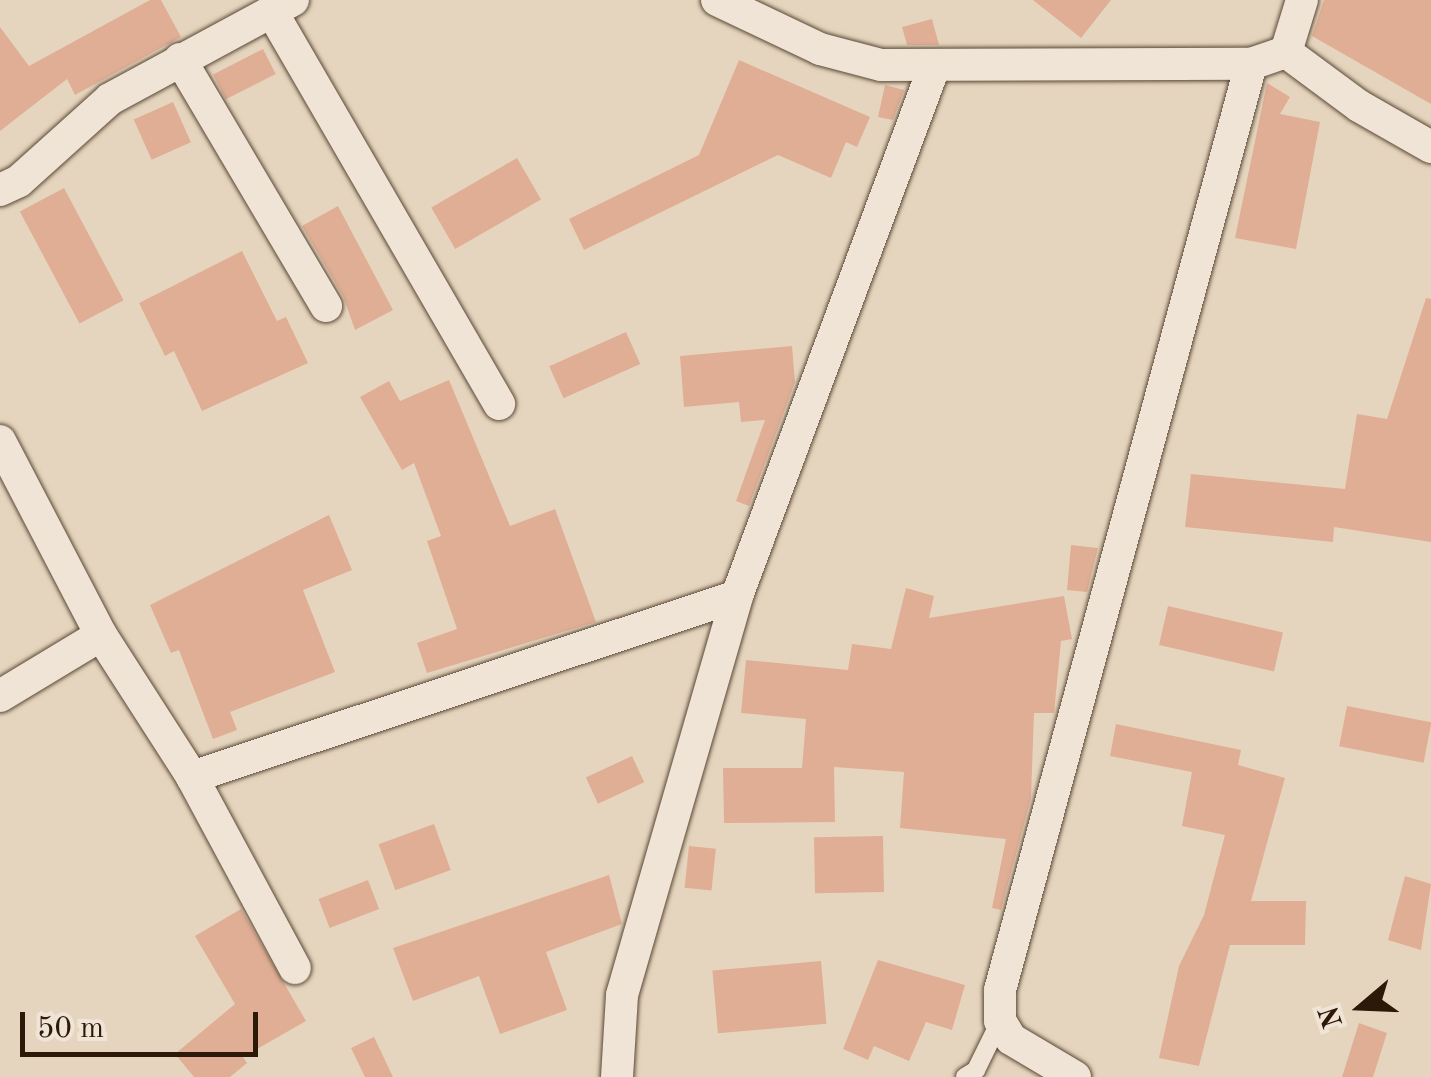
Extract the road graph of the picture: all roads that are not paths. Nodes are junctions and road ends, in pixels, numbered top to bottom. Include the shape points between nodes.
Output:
1 (717, 0) edge
2 (1302, 0) edge
3 (283, 6) edge
4 (1286, 52) junction
5 (180, 58) junction
6 (1251, 64) junction
7 (934, 67) junction
8 (1431, 147) edge
9 (0, 190) edge
10 (326, 306) dead end
11 (499, 404) dead end
12 (0, 441) edge
13 (737, 596) junction
14 (100, 635) junction
15 (0, 696) edge
16 (192, 777) junction
17 (296, 968) dead end
18 (1000, 1021) junction
19 (617, 1077) edge
20 (965, 1077) edge
21 (1076, 1077) edge

1 - 7 street via 820,50 882,65
2 - 4 street
3 - 5 street
3 - 11 street
4 - 6 street
4 - 8 street
5 - 9 street via 110,99 19,181
5 - 10 street
6 - 7 street
6 - 18 street via 1000,990
7 - 13 street
12 - 14 street
13 - 16 street
13 - 19 street via 622,995
14 - 15 street
14 - 16 street
16 - 17 street
18 - 20 lane via 976,1070
18 - 21 street via 1029,1055

